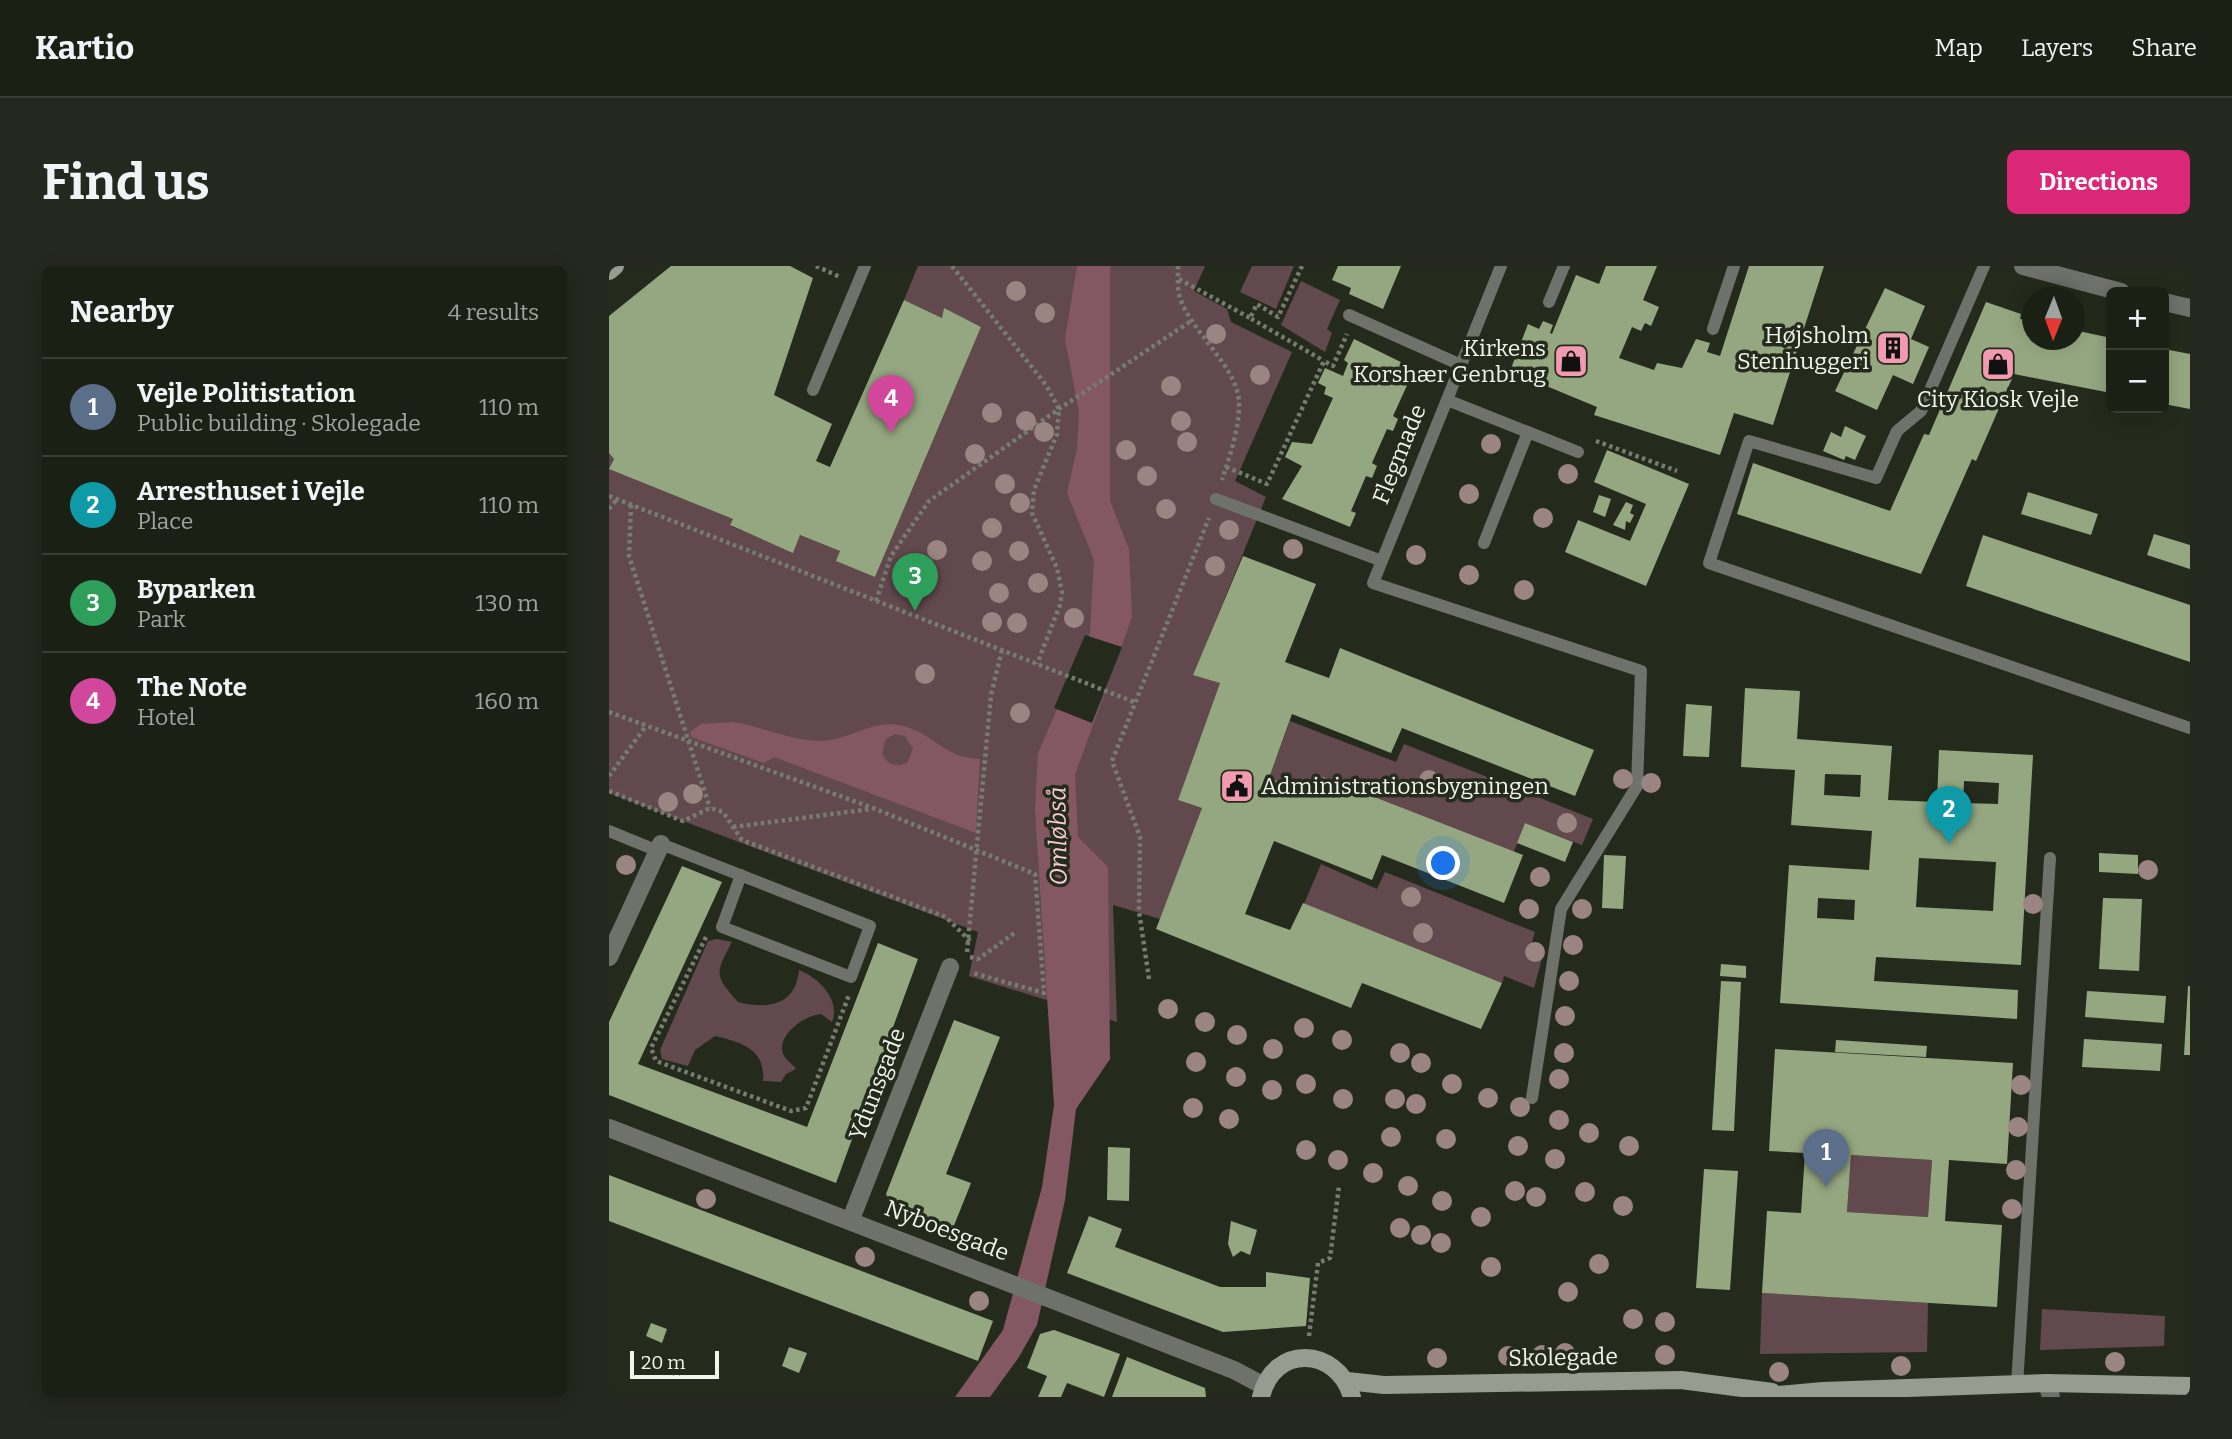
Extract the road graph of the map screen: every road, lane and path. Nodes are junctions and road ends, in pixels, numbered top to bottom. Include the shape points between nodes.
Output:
1 (615, 266) edge
2 (865, 266) edge
3 (952, 266) edge
4 (1178, 266) edge
5 (1302, 266) edge
6 (1501, 266) edge
7 (1564, 266) edge
8 (1734, 266) edge
9 (1984, 266) edge
10 (2023, 266) edge
11 (609, 271) edge
12 (1179, 279) junction
13 (2106, 288) edge
14 (1549, 302) dead end
15 (2169, 303) edge
16 (2190, 308) edge
17 (1349, 315) dead end
18 (1250, 318) junction
19 (1191, 321) junction
20 (1713, 329) dead end
21 (1347, 333) dead end
22 (1324, 361) junction
23 (1461, 365) junction
24 (813, 390) dead end
25 (1447, 400) junction
26 (1059, 409) junction
27 (1528, 432) junction
28 (1578, 452) joint
29 (1226, 467) junction
30 (1677, 471) dead end
31 (609, 496) edge
32 (617, 499) junction
33 (1216, 499) junction
34 (631, 505) junction
35 (609, 509) edge
36 (1484, 543) dead end
37 (1382, 561) junction
38 (876, 601) junction
39 (1002, 650) junction
40 (1037, 664) junction
41 (1134, 702) junction
42 (609, 712) edge
43 (646, 726) junction
44 (2190, 728) edge
45 (687, 741) junction
46 (609, 776) edge
47 (609, 791) edge
48 (710, 808) junction
49 (873, 808) junction
50 (733, 827) junction
51 (609, 831) edge
52 (660, 847) junction
53 (978, 852) junction
54 (2050, 859) dead end
55 (741, 876) junction
56 (722, 927) junction
57 (1016, 932) dead end
58 (969, 941) junction
59 (609, 957) edge
60 (950, 967) joint
61 (851, 977) junction
62 (1149, 979) dead end
63 (1532, 1098) dead end
64 (609, 1128) edge
65 (1339, 1186) dead end
66 (851, 1219) junction
67 (1306, 1358) junction
68 (2017, 1385) junction
69 (2190, 1386) edge
70 (1349, 1389) edge
71 (2049, 1390) edge
72 (1262, 1391) edge
73 (1779, 1393) junction
74 (1757, 1397) edge

1 - 11 street
2 - 24 lane
3 - 26 path via 1046,385
4 - 12 path
5 - 18 path via 1278,317 1257,304
6 - 23 lane, Flegmade
7 - 14 lane
8 - 20 lane
9 - 44 lane via 1921,411 1896,431 1876,478 1749,441 1709,563
10 - 13 street
12 - 18 path
12 - 19 path via 1179,297
15 - 16 street
17 - 23 lane
18 - 22 path
19 - 26 path
19 - 29 path via 1239,398 1237,429
21 - 22 path via 1333,366
22 - 29 path via 1267,484
23 - 25 lane, Flegmade
25 - 27 lane
25 - 37 lane, Flegmade
26 - 38 path via 929,501 891,556
26 - 40 path via 1057,434 1034,490 1032,513 1057,568 1062,592 1055,623
27 - 28 lane
27 - 36 lane
28 - 30 path via 1596,441
29 - 33 path
31 - 32 path
32 - 34 path
32 - 35 path
33 - 37 lane
33 - 41 path
34 - 38 path
34 - 45 path via 629,556
37 - 63 lane, Flegmade via 1373,583 1641,671 1637,786 1561,909
38 - 39 path
39 - 40 path
39 - 53 path via 991,695
40 - 41 path
41 - 62 path via 1112,761 1140,837 1139,911
42 - 43 path
43 - 45 path
43 - 46 path
45 - 48 path
45 - 49 path
47 - 48 path via 683,821
48 - 50 path via 723,812
49 - 50 path
49 - 53 path
50 - 58 path via 742,840 946,917
51 - 52 lane
52 - 55 lane
52 - 59 street
53 - 58 path
53 - 60 path via 1035,874 1044,993
54 - 68 lane
55 - 56 lane
55 - 61 lane via 870,926
56 - 61 lane
56 - 61 path via 708,934 651,1048 656,1062 791,1111 806,1108
57 - 58 path via 978,959 967,957
60 - 66 street, Ydunsgade
64 - 66 street, Nyboesgade
65 - 67 path via 1330,1258 1318,1263
66 - 72 street, Nyboesgade via 1234,1370
67 - 70 street via 1337,1368
67 - 72 street via 1275,1370
68 - 71 street, Skolegade
68 - 73 street, Skolegade
69 - 71 street, Skolegade
70 - 73 street, Skolegade via 1681,1380
73 - 74 street, Skolegade

